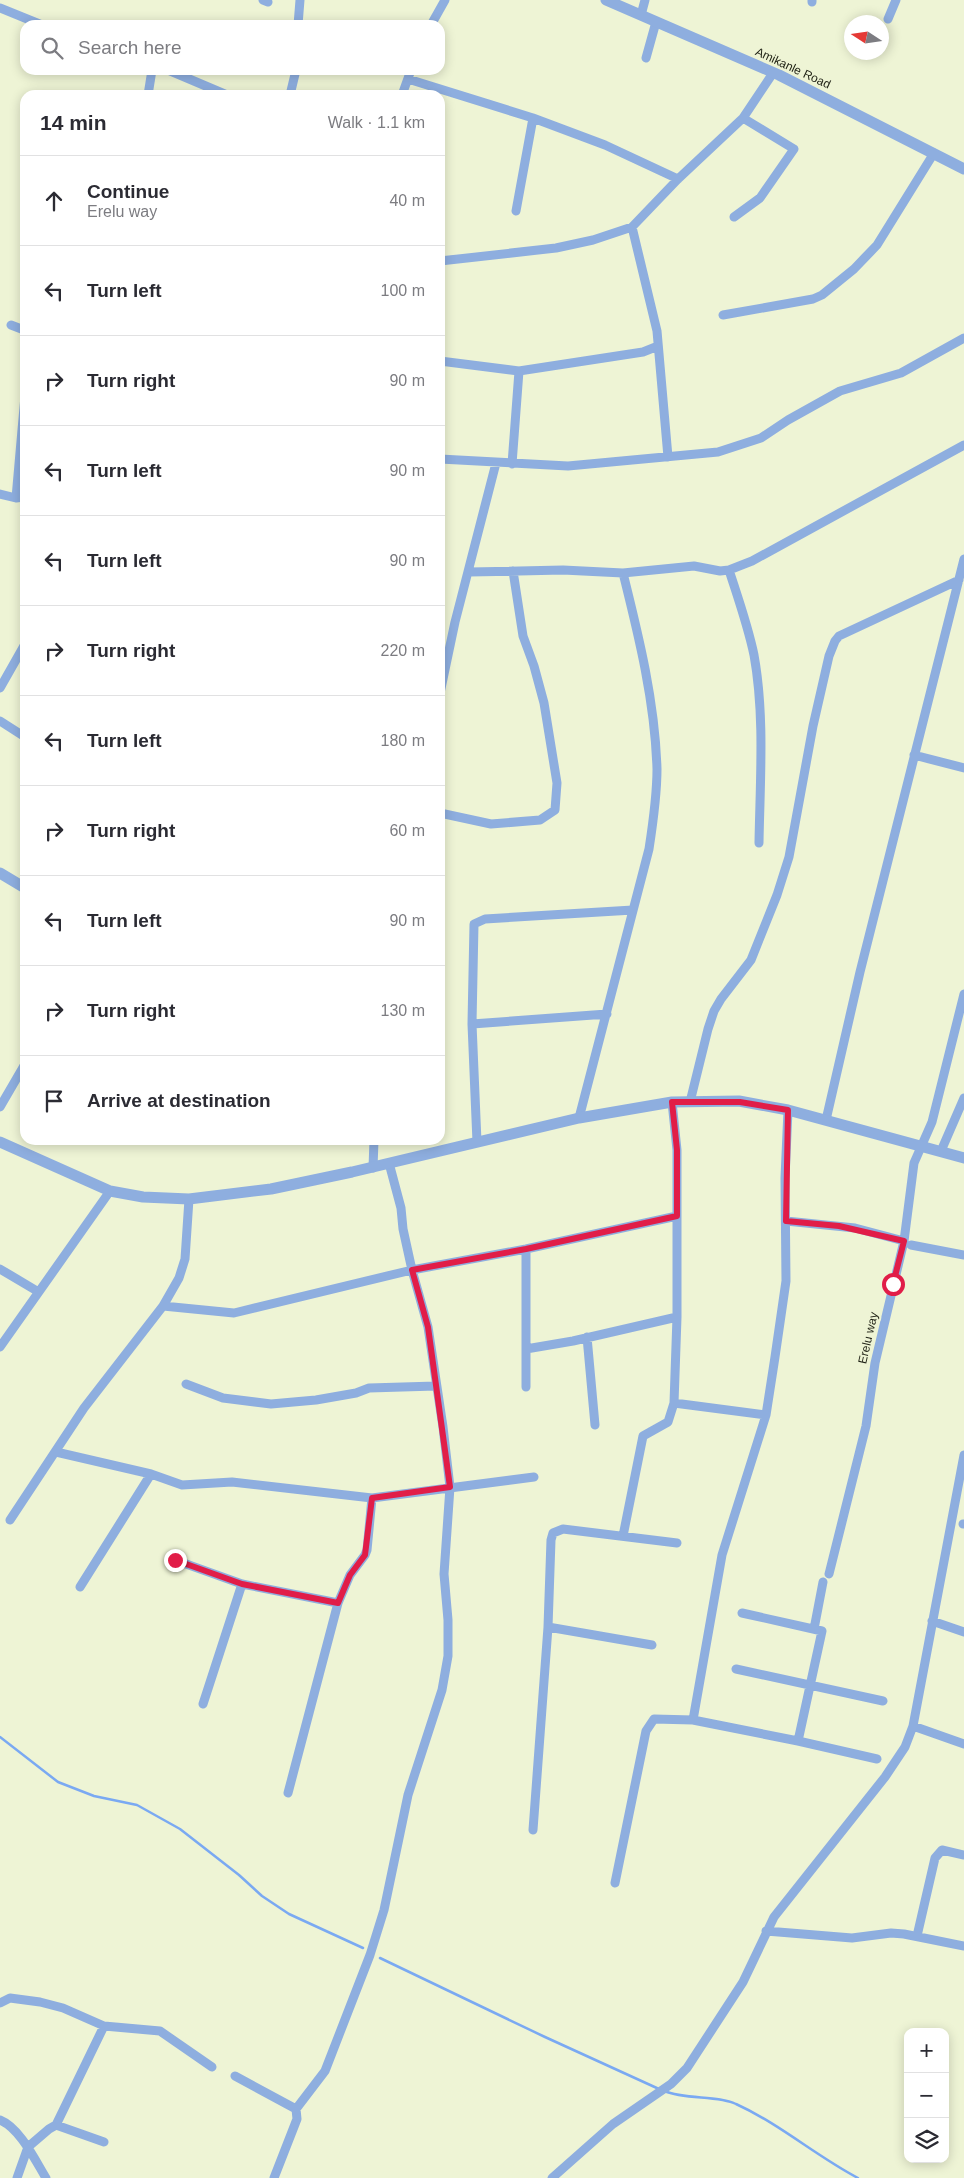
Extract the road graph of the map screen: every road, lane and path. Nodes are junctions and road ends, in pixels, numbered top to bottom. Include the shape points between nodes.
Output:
1 (300, 0) edge
2 (445, 0) edge
3 (606, 0) edge
4 (645, 0) edge
5 (896, 0) edge
6 (0, 8) edge
7 (641, 16) junction
8 (889, 17) edge
9 (30, 20) edge
10 (298, 20) edge
11 (434, 20) edge
12 (656, 22) junction
13 (646, 58) dead end
14 (773, 72) junction
15 (151, 75) edge
16 (180, 75) edge
17 (295, 75) edge
18 (409, 75) edge
19 (412, 75) edge
20 (149, 90) edge
21 (215, 90) edge
22 (291, 90) edge
23 (404, 90) edge
24 (533, 118) junction
25 (743, 118) junction
26 (934, 153) junction
27 (964, 169) edge
28 (678, 179) junction
29 (516, 211) dead end
30 (734, 217) dead end
31 (632, 227) junction
32 (445, 261) edge
33 (723, 315) dead end
34 (11, 325) dead end
35 (20, 328) edge
36 (963, 342) edge
37 (658, 346) junction
38 (445, 362) edge
39 (520, 371) junction
40 (964, 445) edge
41 (668, 457) junction
42 (445, 459) edge
43 (496, 463) junction
44 (512, 464) junction
45 (0, 494) edge
46 (20, 497) edge
47 (964, 559) edge
48 (729, 570) junction
49 (513, 571) junction
50 (469, 572) junction
51 (623, 573) junction
52 (959, 580) junction
53 (20, 653) edge
54 (445, 669) edge
55 (0, 688) edge
56 (0, 721) edge
57 (20, 734) edge
58 (914, 755) junction
59 (964, 768) edge
60 (445, 814) edge
61 (758, 843) dead end
62 (0, 873) edge
63 (20, 885) edge
64 (633, 910) junction
65 (964, 994) edge
66 (607, 1014) junction
67 (472, 1024) junction
68 (20, 1074) edge
69 (964, 1098) edge
70 (672, 1102) junction
71 (690, 1102) junction
72 (0, 1107) edge
73 (788, 1110) junction
74 (579, 1118) junction
75 (826, 1120) junction
76 (0, 1142) edge
77 (477, 1142) junction
78 (374, 1145) edge
79 (922, 1146) junction
80 (941, 1151) junction
81 (964, 1158) edge
82 (389, 1163) junction
83 (373, 1168) junction
84 (110, 1191) junction
85 (190, 1199) junction
86 (677, 1216) junction
87 (786, 1221) junction
88 (907, 1243) junction
89 (526, 1249) junction
90 (964, 1255) edge
91 (0, 1268) edge
92 (412, 1270) junction
93 (38, 1292) junction
94 (163, 1306) junction
95 (677, 1317) junction
96 (587, 1338) junction
97 (0, 1347) edge
98 (526, 1349) junction
99 (186, 1384) dead end
100 (436, 1386) junction
101 (526, 1387) dead end
102 (674, 1403) junction
103 (766, 1415) junction
104 (595, 1426) dead end
105 (56, 1452) junction
106 (964, 1455) edge
107 (151, 1474) junction
108 (534, 1477) dead end
109 (450, 1487) junction
110 (372, 1498) junction
111 (10, 1520) dead end
112 (623, 1536) junction
113 (677, 1543) dead end
114 (175, 1560) dead end
115 (829, 1574) dead end
116 (824, 1582) dead end
117 (242, 1584) junction
118 (80, 1586) dead end
119 (338, 1603) junction
120 (742, 1613) dead end
121 (932, 1621) junction
122 (548, 1627) junction
123 (814, 1629) junction
124 (964, 1632) edge
125 (652, 1645) dead end
126 (736, 1668) dead end
127 (811, 1684) junction
128 (884, 1701) dead end
129 (203, 1704) dead end
130 (693, 1720) junction
131 (913, 1726) junction
132 (798, 1741) junction
133 (964, 1744) edge
134 (878, 1759) dead end
135 (288, 1793) dead end
136 (533, 1830) dead end
137 (964, 1855) edge
138 (615, 1883) dead end
139 (766, 1932) junction
140 (917, 1936) junction
141 (964, 1946) edge
142 (0, 2003) edge
143 (104, 2026) junction
144 (212, 2067) dead end
145 (235, 2076) dead end
146 (296, 2109) junction
147 (0, 2120) edge
148 (56, 2125) junction
149 (104, 2142) dead end
150 (28, 2147) junction
151 (17, 2178) edge
152 (46, 2178) edge
153 (274, 2178) edge
154 (552, 2178) edge

1 - 10 street
2 - 11 street
3 - 7 street, Amikanle Road
4 - 7 street
5 - 8 street
6 - 9 street
7 - 12 street, Amikanle Road
12 - 13 street
12 - 14 street, Amikanle Road
14 - 25 street
14 - 26 street, Amikanle Road
15 - 20 street
16 - 21 street
17 - 22 street
18 - 23 street
19 - 24 street
24 - 28 street via 605,145
24 - 29 street
25 - 28 street
25 - 30 street via 794,149 760,198
26 - 27 street, Amikanle Road
26 - 33 street via 877,245 830,289 813,298
28 - 31 street
31 - 32 street via 556,248
31 - 37 street
34 - 35 street
36 - 41 street via 901,373 840,392 746,444 718,452
37 - 39 street via 643,352
37 - 41 street
38 - 39 street
39 - 44 street
40 - 48 street via 752,561
41 - 44 street via 568,466
42 - 43 street
43 - 44 street
43 - 50 street
45 - 46 street
47 - 52 street
48 - 51 street via 687,566
48 - 61 street via 754,654 757,681 760,738
49 - 50 street
49 - 51 street
49 - 60 street via 523,636 544,703 557,783 555,810 540,820 491,824
50 - 54 street
51 - 64 street via 642,648 653,715 657,770 649,850
52 - 58 street
52 - 71 street via 839,636 835,641 813,726 789,857 751,960 714,1011
53 - 55 street
56 - 57 street
58 - 59 street
58 - 75 street
62 - 63 street
64 - 66 street
64 - 67 street via 476,922 473,933
65 - 79 street, Erelu way via 941,1088
66 - 67 street
66 - 74 street
67 - 77 street
68 - 72 street
69 - 80 street
70 - 71 street
70 - 74 street
70 - 86 street via 677,1150
71 - 73 street via 740,1102
73 - 75 street
73 - 87 street
74 - 77 street
75 - 79 street
76 - 84 street
77 - 82 street
78 - 83 street
79 - 80 street
79 - 88 street, Erelu way via 910,1178
80 - 81 street
82 - 83 street
82 - 92 street
83 - 85 street via 271,1189
84 - 85 street via 143,1197
84 - 93 street
85 - 94 street via 185,1259 179,1278
86 - 89 street
86 - 95 street
87 - 88 street via 839,1226
87 - 103 street via 786,1281
88 - 90 street
88 - 115 street, Erelu way via 875,1362 864,1436
89 - 92 street
89 - 98 street
91 - 93 street
92 - 94 street via 234,1313
92 - 100 street via 428,1327
93 - 97 street
94 - 105 street via 84,1408
95 - 96 street
95 - 102 street
96 - 98 street
96 - 104 street
98 - 101 street
99 - 100 street via 223,1398 271,1404 316,1400 370,1388
100 - 109 street
102 - 103 street
102 - 112 street via 668,1422 646,1433 641,1441
103 - 130 street via 722,1555
105 - 107 street
105 - 111 street
106 - 121 street
107 - 110 street via 182,1485 232,1482
107 - 118 street
108 - 109 street
109 - 110 street
109 - 146 street via 444,1574 449,1640 444,1681 408,1794 384,1910 370,1955 326,2071
110 - 119 street via 365,1555 350,1575
112 - 113 street
112 - 122 street via 563,1529 553,1534
114 - 117 street
116 - 123 street
117 - 119 street
117 - 129 street
119 - 135 street
120 - 123 street
121 - 124 street
121 - 131 street
122 - 125 street
122 - 136 street
123 - 127 street via 822,1631
126 - 127 street
127 - 128 street
127 - 132 street
130 - 132 street
130 - 138 street via 661,1718 649,1723
131 - 133 street
131 - 139 street via 905,1747 885,1777 791,1894
132 - 134 street
137 - 140 street via 942,1850 935,1858
139 - 140 street via 852,1938 891,1933
139 - 154 street via 743,1982 677,2079 613,2124
140 - 141 street
142 - 143 street via 10,1998 40,2002
143 - 144 street via 160,2031
143 - 148 street
145 - 146 street
146 - 153 street via 297,2120
147 - 150 street via 8,2123
148 - 149 street
148 - 150 street
150 - 151 street
150 - 152 street

